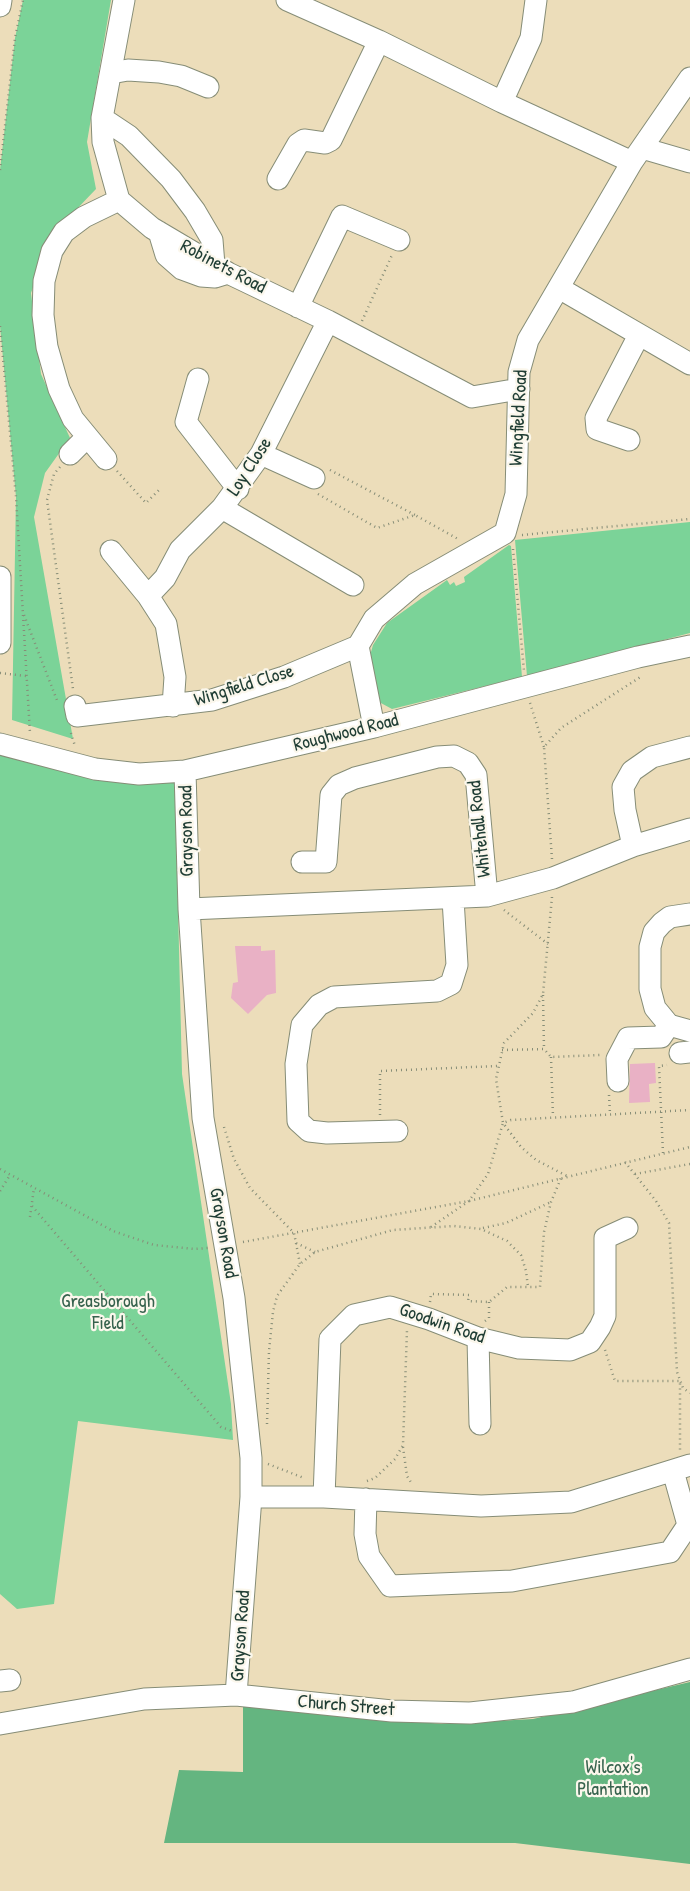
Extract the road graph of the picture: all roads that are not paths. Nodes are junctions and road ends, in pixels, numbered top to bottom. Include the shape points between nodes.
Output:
1 (1, 0) edge
2 (124, 0) edge
3 (287, 0) edge
4 (536, 0) edge
5 (0, 6) edge
6 (380, 41) junction
7 (111, 73) junction
8 (690, 78) edge
9 (208, 87) dead end
10 (502, 102) junction
11 (102, 118) junction
12 (637, 155) junction
13 (690, 162) edge
14 (278, 179) dead end
15 (119, 200) junction
16 (399, 240) road end
17 (221, 269) junction
18 (559, 288) junction
19 (298, 307) junction
20 (328, 321) junction
21 (638, 335) junction
22 (688, 358) edge
23 (198, 379) dead end
24 (518, 389) junction
25 (87, 436) junction
26 (629, 440) dead end
27 (70, 454) road end
28 (261, 454) junction
29 (106, 459) road end
30 (314, 478) road end
31 (238, 488) junction
32 (222, 508) junction
33 (111, 551) dead end
34 (0, 576) edge
35 (353, 585) dead end
36 (148, 596) junction
37 (0, 643) edge
38 (358, 646) junction
39 (690, 646) edge
40 (173, 706) junction
41 (74, 718) road end
42 (374, 727) junction
43 (0, 744) edge
44 (690, 747) edge
45 (186, 771) junction
46 (690, 830) edge
47 (633, 846) junction
48 (302, 862) dead end
49 (487, 896) junction
50 (454, 899) junction
51 (189, 909) junction
52 (690, 914) edge
53 (669, 1025) junction
54 (690, 1031) edge
55 (618, 1082) dead end
56 (388, 1131) road end
57 (626, 1228) dead end
58 (478, 1338) junction
59 (480, 1424) dead end
60 (681, 1468) edge
61 (324, 1492) junction
62 (362, 1492) junction
63 (251, 1498) junction
64 (690, 1669) edge
65 (236, 1695) junction
66 (0, 1724) edge

1 - 5 street
2 - 7 street
3 - 6 street
4 - 10 street via 532,38
6 - 10 street
6 - 14 street via 332,140 325,144 304,140 298,144
7 - 9 street via 133,70 159,72 181,76
7 - 11 street
8 - 12 street, Wingfield Road
10 - 12 street
11 - 15 street via 104,150
11 - 17 street via 129,136 171,179 212,240
12 - 13 street
12 - 18 street, Wingfield Road
15 - 17 street, Robinets Road via 159,232 166,255 182,268 201,276 215,277
15 - 25 street via 84,217 64,232 52,251 44,281 47,347 59,389 73,419
16 - 19 street via 342,216
17 - 19 street, Robinets Road
18 - 21 street
18 - 24 street, Wingfield Road via 528,340
19 - 20 street, Robinets Road
20 - 24 street, Robinets Road via 472,397
20 - 28 street, Loy Close
21 - 22 street
21 - 26 street via 596,418 597,429
23 - 31 street via 186,422
24 - 38 street, Wingfield Road via 516,494 508,534 415,584 374,618
25 - 27 street
25 - 29 street
28 - 30 street
28 - 31 street, Loy Close
31 - 32 street, Loy Close
32 - 35 street
32 - 36 street, Loy Close via 180,550 165,578
33 - 36 street
34 - 37 street
36 - 40 street via 166,624 175,677
38 - 40 street, Wingfield Close via 284,677 212,700
38 - 42 street
39 - 42 street, Roughwood Road
40 - 41 street, Wingfield Close
42 - 45 street, Roughwood Road
43 - 45 street, Roughwood Road via 71,763 138,774
44 - 47 street via 652,757 632,772 623,787
45 - 51 street, Grayson Road
46 - 47 street, Whitehall Road
47 - 49 street, Whitehall Road via 553,878
48 - 49 street, Whitehall Road via 326,862 332,795 339,785 437,756 454,756 468,763 476,776
49 - 50 street, Whitehall Road
50 - 51 street, Whitehall Road
50 - 56 street via 457,965 451,984 437,991 334,997 319,1005 302,1024 296,1064 298,1120 310,1131
51 - 63 street, Grayson Road via 203,1118 234,1298 249,1438
52 - 53 street via 670,917 658,927 651,939 651,998 660,1017
53 - 54 street
53 - 55 street via 661,1037 628,1038 616,1059
57 - 58 street, Goodwin Road via 605,1238 605,1316 590,1342 570,1350 519,1348
58 - 59 street
58 - 61 street, Goodwin Road via 429,1318 390,1307 354,1315 330,1339
60 - 62 street via 571,1502 481,1506 429,1503
60 - 62 street via 688,1524 670,1552 512,1581 390,1586 368,1556
61 - 62 street
61 - 63 street
63 - 65 street, Grayson Road
64 - 65 street, Church Street via 573,1702 470,1713 392,1710
65 - 66 street, Church Street via 144,1699

